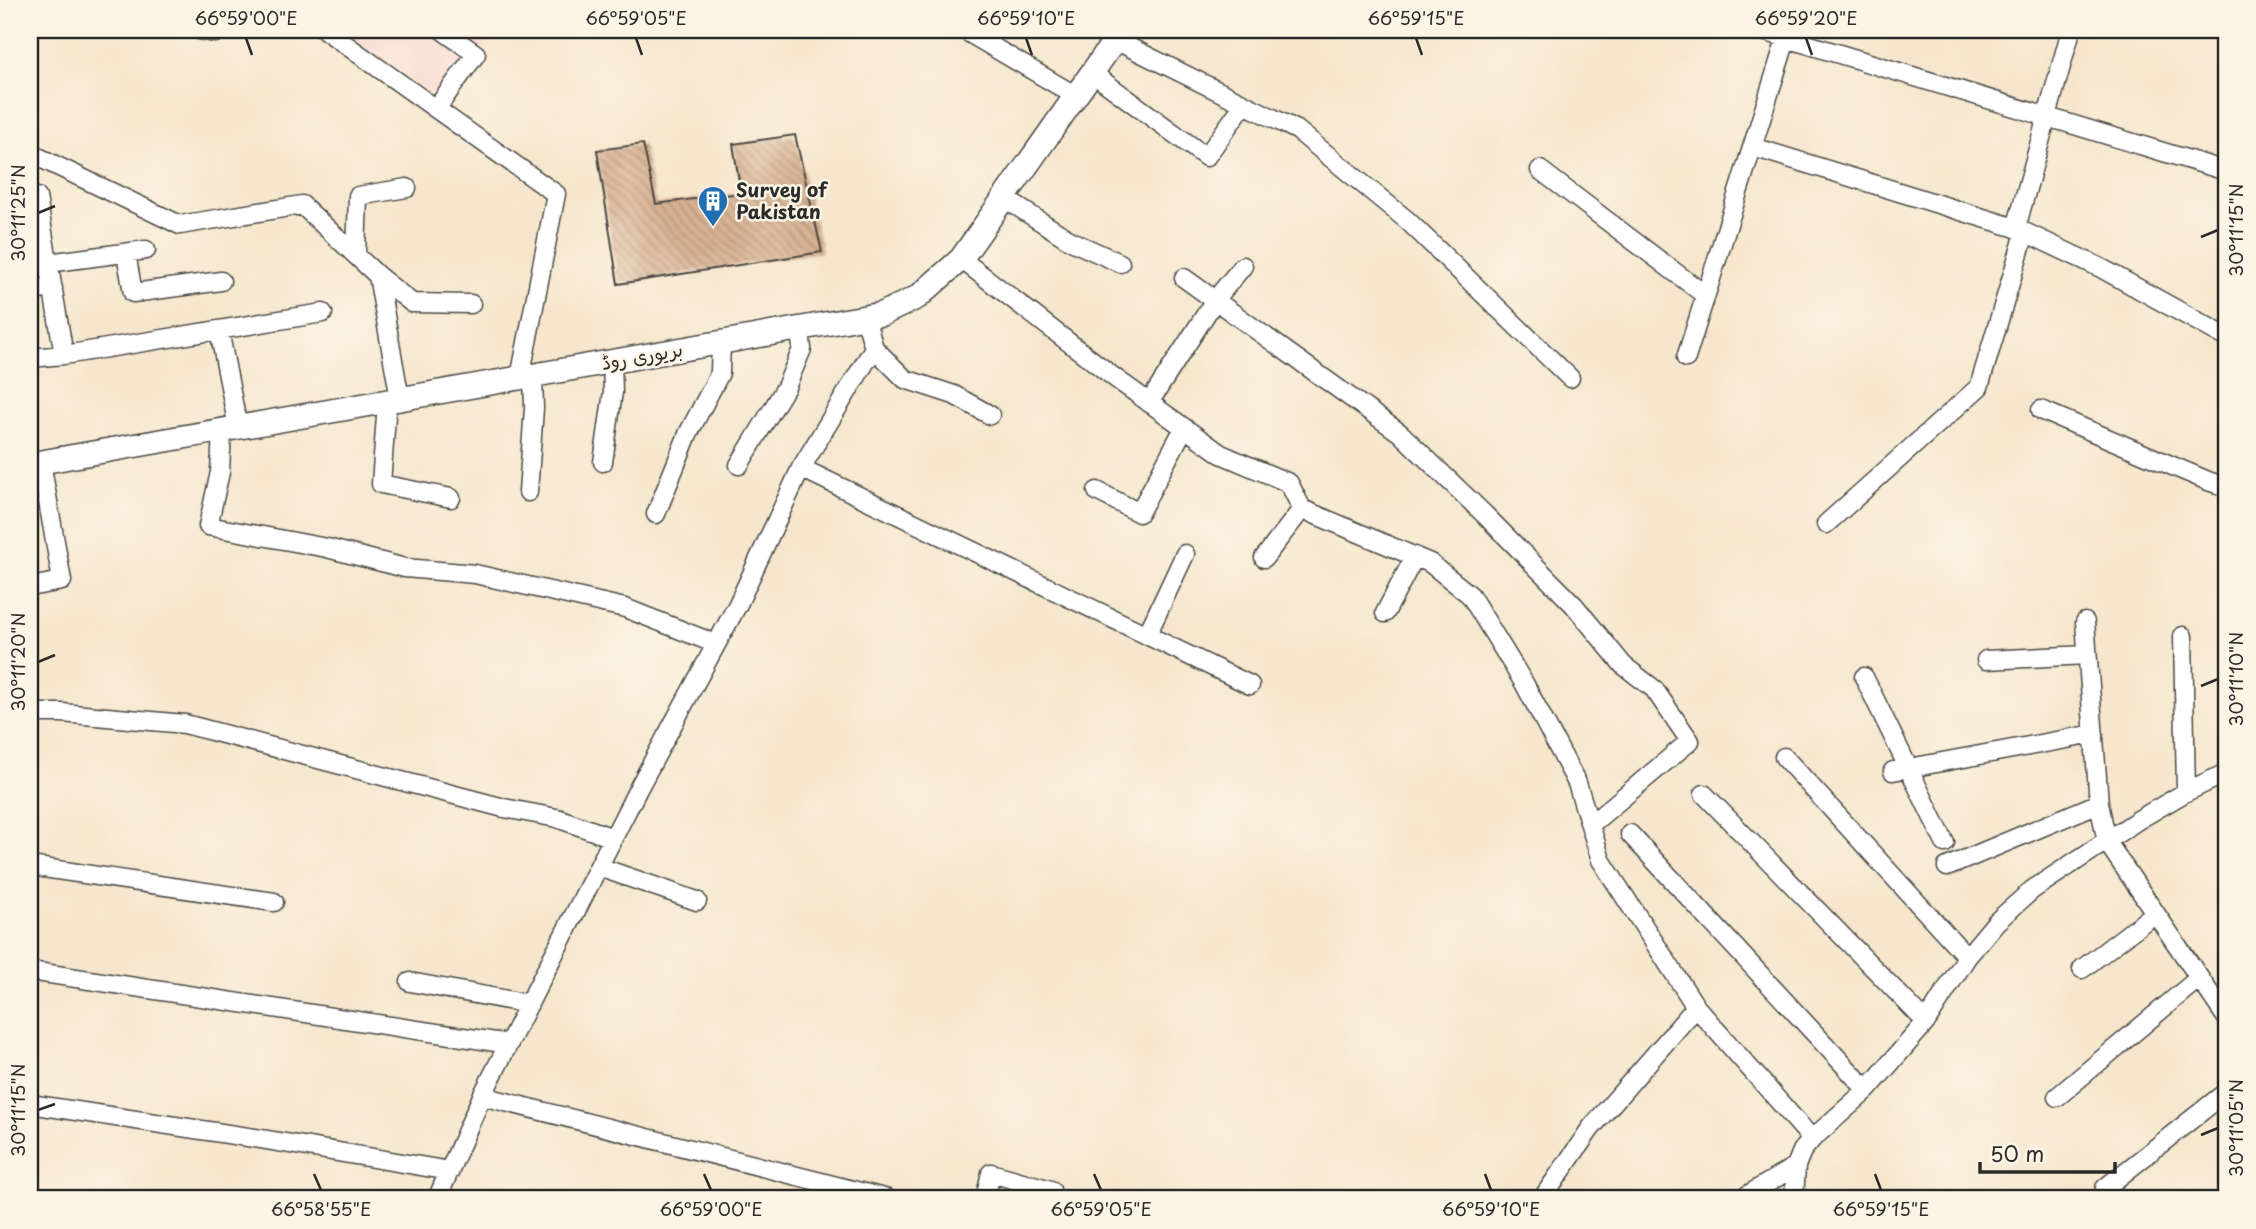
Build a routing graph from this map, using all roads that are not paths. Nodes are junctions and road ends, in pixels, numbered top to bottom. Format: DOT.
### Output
graph roads {
  1 [pos="199,30"];
  2 [pos="218,30"];
  3 [pos="325,30"];
  4 [pos="443,30"];
  5 [pos="964,30"];
  6 [pos="1760,30"];
  7 [pos="2071,30"];
  8 [pos="1788,34"];
  9 [pos="1119,35"];
  10 [pos="1091,73"];
  11 [pos="1076,96"];
  12 [pos="1244,104"];
  13 [pos="436,109"];
  14 [pos="2047,117"];
  15 [pos="1753,147"];
  16 [pos="30,148"];
  17 [pos="1540,170"];
  18 [pos="2226,171"];
  19 [pos="407,188"];
  20 [pos="30,198"];
  21 [pos="1004,198"];
  22 [pos="2020,231"];
  23 [pos="146,250"];
  24 [pos="126,253"];
  25 [pos="356,255"];
  26 [pos="961,258"];
  27 [pos="48,263"];
  28 [pos="1120,264"];
  29 [pos="1243,266"];
  30 [pos="378,276"];
  31 [pos="1184,278"];
  32 [pos="220,281"];
  33 [pos="53,288"];
  34 [pos="30,291"];
  35 [pos="1705,295"];
  36 [pos="1215,300"];
  37 [pos="471,304"];
  38 [pos="323,313"];
  39 [pos="865,317"];
  40 [pos="800,329"];
  41 [pos="219,330"];
  42 [pos="2226,337"];
  43 [pos="721,343"];
  44 [pos="874,348"];
  45 [pos="64,355"];
  46 [pos="30,358"];
  47 [pos="1686,358"];
  48 [pos="612,362"];
  49 [pos="526,377"];
  50 [pos="1570,378"];
  51 [pos="393,400"];
  52 [pos="1149,403"];
  53 [pos="2041,410"];
  54 [pos="990,415"];
  55 [pos="1184,428"];
  56 [pos="230,429"];
  57 [pos="603,462"];
  58 [pos="36,463"];
  59 [pos="739,465"];
  60 [pos="801,468"];
  61 [pos="2226,487"];
  62 [pos="1097,491"];
  63 [pos="528,492"];
  64 [pos="451,498"];
  65 [pos="1302,509"];
  66 [pos="656,514"];
  67 [pos="1826,524"];
  68 [pos="1185,554"];
  69 [pos="1415,556"];
  70 [pos="1264,558"];
  71 [pos="30,587"];
  72 [pos="1385,614"];
  73 [pos="2085,622"];
  74 [pos="1147,635"];
  75 [pos="2183,636"];
  76 [pos="716,644"];
  77 [pos="2087,655"];
  78 [pos="1986,660"];
  79 [pos="1864,677"];
  80 [pos="1251,685"];
  81 [pos="30,713"];
  82 [pos="2094,734"];
  83 [pos="1784,757"];
  84 [pos="1902,769"];
  85 [pos="2226,773"];
  86 [pos="2186,792"];
  87 [pos="1704,794"];
  88 [pos="2099,803"];
  89 [pos="1590,825"];
  90 [pos="1630,834"];
  91 [pos="613,838"];
  92 [pos="2107,842"];
  93 [pos="1945,843"];
  94 [pos="30,866"];
  95 [pos="599,867"];
  96 [pos="1947,867"];
  97 [pos="697,901"];
  98 [pos="274,902"];
  99 [pos="2154,914"];
  100 [pos="1967,957"];
  101 [pos="2082,969"];
  102 [pos="30,971"];
  103 [pos="2199,978"];
  104 [pos="410,982"];
  105 [pos="529,1004"];
  106 [pos="1696,1007"];
  107 [pos="2226,1017"];
  108 [pos="1926,1021"];
  109 [pos="509,1044"];
  110 [pos="1867,1090"];
  111 [pos="2226,1092"];
  112 [pos="482,1096"];
  113 [pos="2057,1097"];
  114 [pos="30,1104"];
  115 [pos="1803,1152"];
  116 [pos="450,1171"];
  117 [pos="2105,1188"];
  118 [pos="437,1199"];
  119 [pos="888,1199"];
  120 [pos="985,1199"];
  121 [pos="1049,1199"];
  122 [pos="1542,1199"];
  123 [pos="1741,1199"];
  124 [pos="1794,1199"];
  1 -- 2 [label="street"];
  3 -- 13 [label="street"];
  4 -- 13 [label="street"];
  5 -- 11 [label="street"];
  6 -- 8 [label="street"];
  7 -- 14 [label="street"];
  8 -- 14 [label="street"];
  8 -- 15 [label="street"];
  9 -- 10 [label="main road, بریوری روڈ"];
  9 -- 12 [label="street"];
  10 -- 11 [label="main road, بریوری روڈ"];
  10 -- 12 [label="street"];
  11 -- 21 [label="main road, بریوری روڈ"];
  12 -- 50 [label="street"];
  13 -- 49 [label="street"];
  14 -- 18 [label="street"];
  14 -- 22 [label="street"];
  15 -- 22 [label="street"];
  15 -- 35 [label="street"];
  16 -- 25 [label="street"];
  17 -- 35 [label="street"];
  19 -- 25 [label="street"];
  20 -- 27 [label="street"];
  21 -- 26 [label="main road, بریوری روڈ"];
  21 -- 28 [label="street"];
  22 -- 42 [label="street"];
  22 -- 67 [label="street"];
  23 -- 24 [label="street"];
  24 -- 27 [label="street"];
  24 -- 32 [label="street"];
  25 -- 30 [label="street"];
  26 -- 39 [label="main road, بریوری روڈ"];
  26 -- 52 [label="street"];
  27 -- 33 [label="street"];
  29 -- 36 [label="street"];
  30 -- 37 [label="street"];
  30 -- 51 [label="street"];
  31 -- 36 [label="street"];
  33 -- 34 [label="street"];
  33 -- 45 [label="street"];
  35 -- 47 [label="street"];
  36 -- 52 [label="street"];
  36 -- 89 [label="street"];
  38 -- 41 [label="street"];
  39 -- 40 [label="main road, بریوری روڈ"];
  39 -- 44 [label="street"];
  40 -- 43 [label="main road, بریوری روڈ"];
  40 -- 59 [label="street"];
  41 -- 45 [label="street"];
  41 -- 56 [label="street"];
  43 -- 48 [label="main road, بریوری روڈ"];
  43 -- 66 [label="street"];
  44 -- 54 [label="street"];
  44 -- 60 [label="street"];
  45 -- 46 [label="street"];
  48 -- 49 [label="main road, بریوری روڈ"];
  48 -- 57 [label="street"];
  49 -- 51 [label="main road, بریوری روڈ"];
  49 -- 63 [label="street"];
  51 -- 56 [label="main road, بریوری روڈ"];
  51 -- 64 [label="street"];
  52 -- 55 [label="street"];
  53 -- 61 [label="street"];
  55 -- 62 [label="street"];
  55 -- 65 [label="street"];
  56 -- 58 [label="main road, بریوری روڈ"];
  56 -- 76 [label="street"];
  58 -- 71 [label="street"];
  60 -- 74 [label="street"];
  60 -- 76 [label="street"];
  65 -- 69 [label="street"];
  65 -- 70 [label="street"];
  68 -- 74 [label="street"];
  69 -- 72 [label="street"];
  69 -- 89 [label="street"];
  73 -- 77 [label="street"];
  74 -- 80 [label="street"];
  75 -- 86 [label="street"];
  76 -- 91 [label="street"];
  77 -- 78 [label="street"];
  77 -- 82 [label="street"];
  79 -- 84 [label="street"];
  81 -- 91 [label="street"];
  82 -- 84 [label="street"];
  82 -- 88 [label="street"];
  83 -- 100 [label="street"];
  84 -- 93 [label="street"];
  85 -- 86 [label="street"];
  86 -- 92 [label="street"];
  87 -- 108 [label="street"];
  88 -- 92 [label="street"];
  88 -- 96 [label="street"];
  89 -- 106 [label="street"];
  90 -- 110 [label="street"];
  91 -- 95 [label="street"];
  92 -- 99 [label="street"];
  92 -- 100 [label="street"];
  94 -- 98 [label="street"];
  95 -- 97 [label="street"];
  95 -- 105 [label="street"];
  99 -- 101 [label="street"];
  99 -- 103 [label="street"];
  100 -- 108 [label="street"];
  102 -- 109 [label="street"];
  103 -- 107 [label="street"];
  103 -- 113 [label="street"];
  104 -- 105 [label="street"];
  105 -- 109 [label="street"];
  106 -- 115 [label="street"];
  106 -- 122 [label="street"];
  108 -- 110 [label="street"];
  109 -- 112 [label="street"];
  110 -- 115 [label="street"];
  111 -- 117 [label="street"];
  112 -- 116 [label="street"];
  112 -- 119 [label="street"];
  114 -- 116 [label="street"];
  115 -- 123 [label="street"];
  115 -- 124 [label="street"];
  116 -- 118 [label="street"];
  120 -- 121 [label="street"];
}
